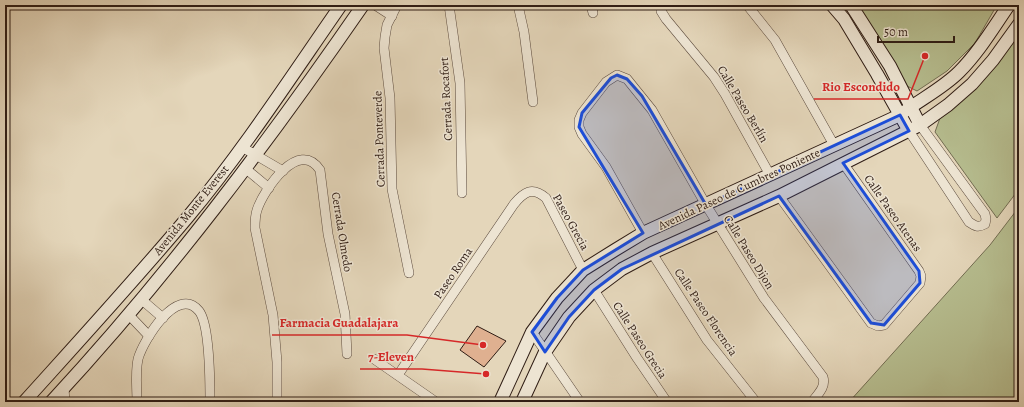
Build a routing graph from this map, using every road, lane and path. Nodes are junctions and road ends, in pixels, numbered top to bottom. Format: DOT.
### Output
graph roads {
  1 [pos="341,5"];
  2 [pos="363,5"];
  3 [pos="375,5"];
  4 [pos="397,5"];
  5 [pos="449,5"];
  6 [pos="518,5"];
  7 [pos="747,5"];
  8 [pos="832,5"];
  9 [pos="851,5"];
  10 [pos="1008,5"];
  11 [pos="661,8"];
  12 [pos="392,16"];
  13 [pos="1019,24"];
  14 [pos="308,52"];
  15 [pos="323,63"];
  16 [pos="533,102"];
  17 [pos="911,106"];
  18 [pos="900,115"];
  19 [pos="920,125"];
  20 [pos="908,132"];
  21 [pos="834,145"];
  22 [pos="242,147"];
  23 [pos="256,155"];
  24 [pos="844,163"];
  25 [pos="246,169"];
  26 [pos="283,171"];
  27 [pos="770,175"];
  28 [pos="269,188"];
  29 [pos="533,192"];
  30 [pos="462,193"];
  31 [pos="780,196"];
  32 [pos="706,205"];
  33 [pos="187,218"];
  34 [pos="718,224"];
  35 [pos="198,229"];
  36 [pos="643,233"];
  37 [pos="652,253"];
  38 [pos="583,270"];
  39 [pos="409,273"];
  40 [pos="594,290"];
  41 [pos="142,300"];
  42 [pos="129,315"];
  43 [pos="163,318"];
  44 [pos="532,332"];
  45 [pos="149,336"];
  46 [pos="545,352"];
  47 [pos="347,354"];
  48 [pos="374,359"];
  49 [pos="398,375"];
  50 [pos="64,388"];
  51 [pos="24,402"];
  52 [pos="51,402"];
  53 [pos="65,402"];
  54 [pos="137,402"];
  55 [pos="210,402"];
  56 [pos="277,402"];
  57 [pos="436,402"];
  58 [pos="500,402"];
  59 [pos="522,402"];
  60 [pos="580,402"];
  61 [pos="667,402"];
  62 [pos="756,402"];
  63 [pos="812,402"];
  1 -- 14 [label="street, Avenida Monte Everest"];
  2 -- 15 [label="street, Avenida Monte Everest"];
  3 -- 12 [label="street"];
  4 -- 12 [label="street, Cerrada Ponteverde"];
  5 -- 30 [label="street, Cerrada Rocafort"];
  6 -- 16 [label="street"];
  7 -- 21 [label="street"];
  8 -- 18 [label="street"];
  9 -- 17 [label="street"];
  10 -- 17 [label="street, Avenida Paseo de Cumbres Poniente"];
  11 -- 27 [label="street, Calle Paseo Berlín"];
  12 -- 39 [label="street, Cerrada Ponteverde"];
  13 -- 19 [label="street, Avenida Paseo de Cumbres Poniente"];
  14 -- 15 [label="street"];
  14 -- 22 [label="street, Avenida Monte Everest"];
  15 -- 23 [label="street, Avenida Monte Everest"];
  17 -- 18 [label="street, Avenida Paseo de Cumbres Poniente"];
  17 -- 19 [label="street"];
  18 -- 20 [label="street"];
  18 -- 21 [label="street, Avenida Paseo de Cumbres Poniente"];
  19 -- 20 [label="street, Avenida Paseo de Cumbres Poniente"];
  19 -- 20 [label="street"];
  20 -- 24 [label="street, Avenida Paseo de Cumbres Poniente"];
  21 -- 27 [label="street, Avenida Paseo de Cumbres Poniente"];
  22 -- 23 [label="street"];
  22 -- 33 [label="street, Avenida Monte Everest"];
  23 -- 25 [label="street, Avenida Monte Everest"];
  23 -- 26 [label="street"];
  24 -- 31 [label="street, Avenida Paseo de Cumbres Poniente"];
  24 -- 31 [label="street, Calle Paseo Atenas"];
  25 -- 28 [label="street"];
  25 -- 35 [label="street, Avenida Monte Everest"];
  26 -- 28 [label="street, Cerrada Olmedo"];
  26 -- 47 [label="street, Cerrada Olmedo"];
  27 -- 32 [label="street, Avenida Paseo de Cumbres Poniente"];
  28 -- 56 [label="street, Cerrada Olmedo"];
  29 -- 38 [label="street, Paseo Grecia"];
  29 -- 49 [label="street, Paseo Roma"];
  31 -- 34 [label="street, Avenida Paseo de Cumbres Poniente"];
  32 -- 34 [label="street, Calle Paseo Dijon"];
  32 -- 36 [label="street, Avenida Paseo de Cumbres Poniente"];
  32 -- 36 [label="street, Calle Paseo Dijon"];
  33 -- 35 [label="street"];
  33 -- 51 [label="street, Avenida Monte Everest"];
  34 -- 37 [label="street, Avenida Paseo de Cumbres Poniente"];
  34 -- 63 [label="street, Calle Paseo Dijon"];
  35 -- 41 [label="street, Avenida Monte Everest"];
  36 -- 38 [label="street, Avenida Paseo de Cumbres Poniente"];
  37 -- 40 [label="street, Avenida Paseo de Cumbres Poniente"];
  37 -- 62 [label="street, Calle Paseo Florencia"];
  38 -- 44 [label="street, Avenida Paseo de Cumbres Poniente"];
  40 -- 46 [label="street, Avenida Paseo de Cumbres Poniente"];
  40 -- 61 [label="street, Calle Paseo Grecia"];
  41 -- 42 [label="street, Avenida Monte Everest"];
  41 -- 43 [label="street"];
  42 -- 45 [label="street"];
  42 -- 50 [label="street, Avenida Monte Everest"];
  43 -- 45 [label="street"];
  43 -- 55 [label="street"];
  44 -- 46 [label="street"];
  44 -- 58 [label="street, Avenida Paseo de Cumbres Poniente"];
  45 -- 54 [label="street"];
  46 -- 59 [label="street, Avenida Paseo de Cumbres Poniente"];
  46 -- 60 [label="street"];
  48 -- 49 [label="street"];
  49 -- 57 [label="street"];
  50 -- 52 [label="street, Avenida Monte Everest"];
  50 -- 53 [label="street"];
}
